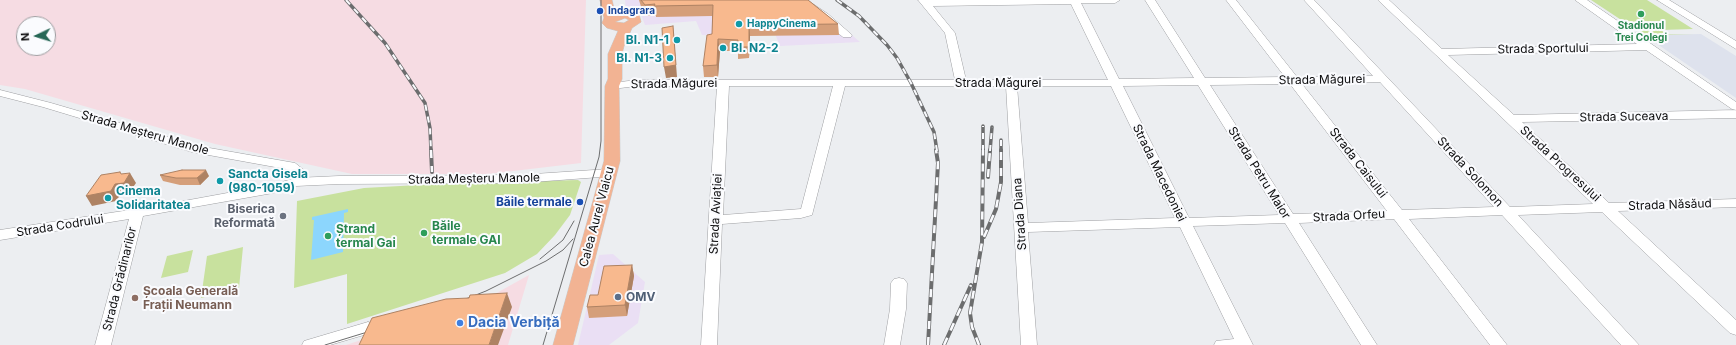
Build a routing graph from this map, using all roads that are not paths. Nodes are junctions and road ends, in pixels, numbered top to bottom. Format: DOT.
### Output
graph roads {
  1 [pos="606,0"];
  2 [pos="613,0"];
  3 [pos="801,0"];
  4 [pos="1114,0"];
  5 [pos="1150,0"];
  6 [pos="1231,0"];
  7 [pos="1309,0"];
  8 [pos="1383,0"];
  9 [pos="1580,0"];
  10 [pos="1662,0"];
  11 [pos="1075,1"];
  12 [pos="925,2"];
  13 [pos="618,21"];
  14 [pos="847,35"];
  15 [pos="1736,46"];
  16 [pos="1647,47"];
  17 [pos="1439,52"];
  18 [pos="1383,79"];
  19 [pos="1294,81"];
  20 [pos="840,82"];
  21 [pos="1202,82"];
  22 [pos="723,83"];
  23 [pos="960,83"];
  24 [pos="1011,83"];
  25 [pos="1115,83"];
  26 [pos="612,86"];
  27 [pos="0,93"];
  28 [pos="1736,107"];
  29 [pos="1736,114"];
  30 [pos="1512,119"];
  31 [pos="609,173"];
  32 [pos="291,175"];
  33 [pos="1736,203"];
  34 [pos="1604,206"];
  35 [pos="1505,210"];
  36 [pos="137,213"];
  37 [pos="1397,214"];
  38 [pos="1288,219"];
  39 [pos="716,220"];
  40 [pos="1184,223"];
  41 [pos="1021,228"];
  42 [pos="0,235"];
  43 [pos="899,283"];
  44 [pos="1734,326"];
  45 [pos="368,328"];
  46 [pos="103,345"];
  47 [pos="310,345"];
  48 [pos="563,345"];
  49 [pos="709,345"];
  50 [pos="892,345"];
  51 [pos="1029,345"];
  52 [pos="1222,345"];
  53 [pos="1244,345"];
  54 [pos="1369,345"];
  55 [pos="1499,345"];
  56 [pos="1631,345"];
  1 -- 13 [label="main road, Calea Aurel Vlaicu"];
  2 -- 13 [label="main road"];
  3 -- 14 [label="street"];
  4 -- 11 [label="street"];
  5 -- 21 [label="street, Strada Petru Maior"];
  6 -- 19 [label="street, Strada Caisului"];
  7 -- 18 [label="street, Strada Solomon"];
  8 -- 17 [label="street, Strada Progresului"];
  9 -- 16 [label="street"];
  10 -- 15 [label="street"];
  11 -- 12 [label="street"];
  11 -- 25 [label="street, Strada Macedoniei"];
  12 -- 23 [label="street"];
  13 -- 26 [label="main road, Calea Aurel Vlaicu"];
  16 -- 17 [label="street, Strada Sportului"];
  16 -- 28 [label="street"];
  17 -- 30 [label="street, Strada Progresului"];
  18 -- 19 [label="street, Strada Măgurei"];
  18 -- 35 [label="street, Strada Solomon"];
  19 -- 21 [label="street, Strada Măgurei"];
  19 -- 37 [label="street, Strada Caisului"];
  20 -- 22 [label="street, Strada Măgurei"];
  20 -- 23 [label="street, Strada Măgurei"];
  20 -- 39 [label="street"];
  21 -- 25 [label="street, Strada Măgurei"];
  21 -- 38 [label="street, Strada Petru Maior"];
  22 -- 26 [label="street, Strada Măgurei"];
  22 -- 39 [label="street, Strada Aviației"];
  23 -- 24 [label="street, Strada Măgurei"];
  24 -- 25 [label="street, Strada Măgurei"];
  24 -- 41 [label="street, Strada Diana"];
  25 -- 40 [label="street, Strada Macedoniei"];
  26 -- 31 [label="main road, Calea Aurel Vlaicu"];
  27 -- 32 [label="street, Strada Meșteru Manole"];
  29 -- 30 [label="street, Strada Suceava"];
  30 -- 34 [label="street, Strada Progresului"];
  31 -- 32 [label="street, Strada Meșteru Manole"];
  31 -- 48 [label="main road, Calea Aurel Vlaicu"];
  32 -- 36 [label="street, Strada Codrului"];
  33 -- 34 [label="street, Strada Năsăud"];
  34 -- 35 [label="street, Strada Orfeu"];
  34 -- 44 [label="street, Strada Progresului"];
  35 -- 37 [label="street, Strada Orfeu"];
  35 -- 56 [label="street, Strada Solomon"];
  36 -- 42 [label="street, Strada Codrului"];
  36 -- 46 [label="street, Strada Grădinarilor"];
  37 -- 38 [label="street, Strada Orfeu"];
  37 -- 55 [label="street, Strada Caisului"];
  38 -- 40 [label="street, Strada Orfeu"];
  38 -- 54 [label="street, Strada Petru Maior"];
  39 -- 49 [label="street, Strada Aviației"];
  40 -- 41 [label="street, Strada Orfeu"];
  40 -- 53 [label="street, Strada Macedoniei"];
  41 -- 51 [label="street, Strada Diana"];
  43 -- 50 [label="street"];
  45 -- 47 [label="street"];
  52 -- 53 [label="street"];
}
